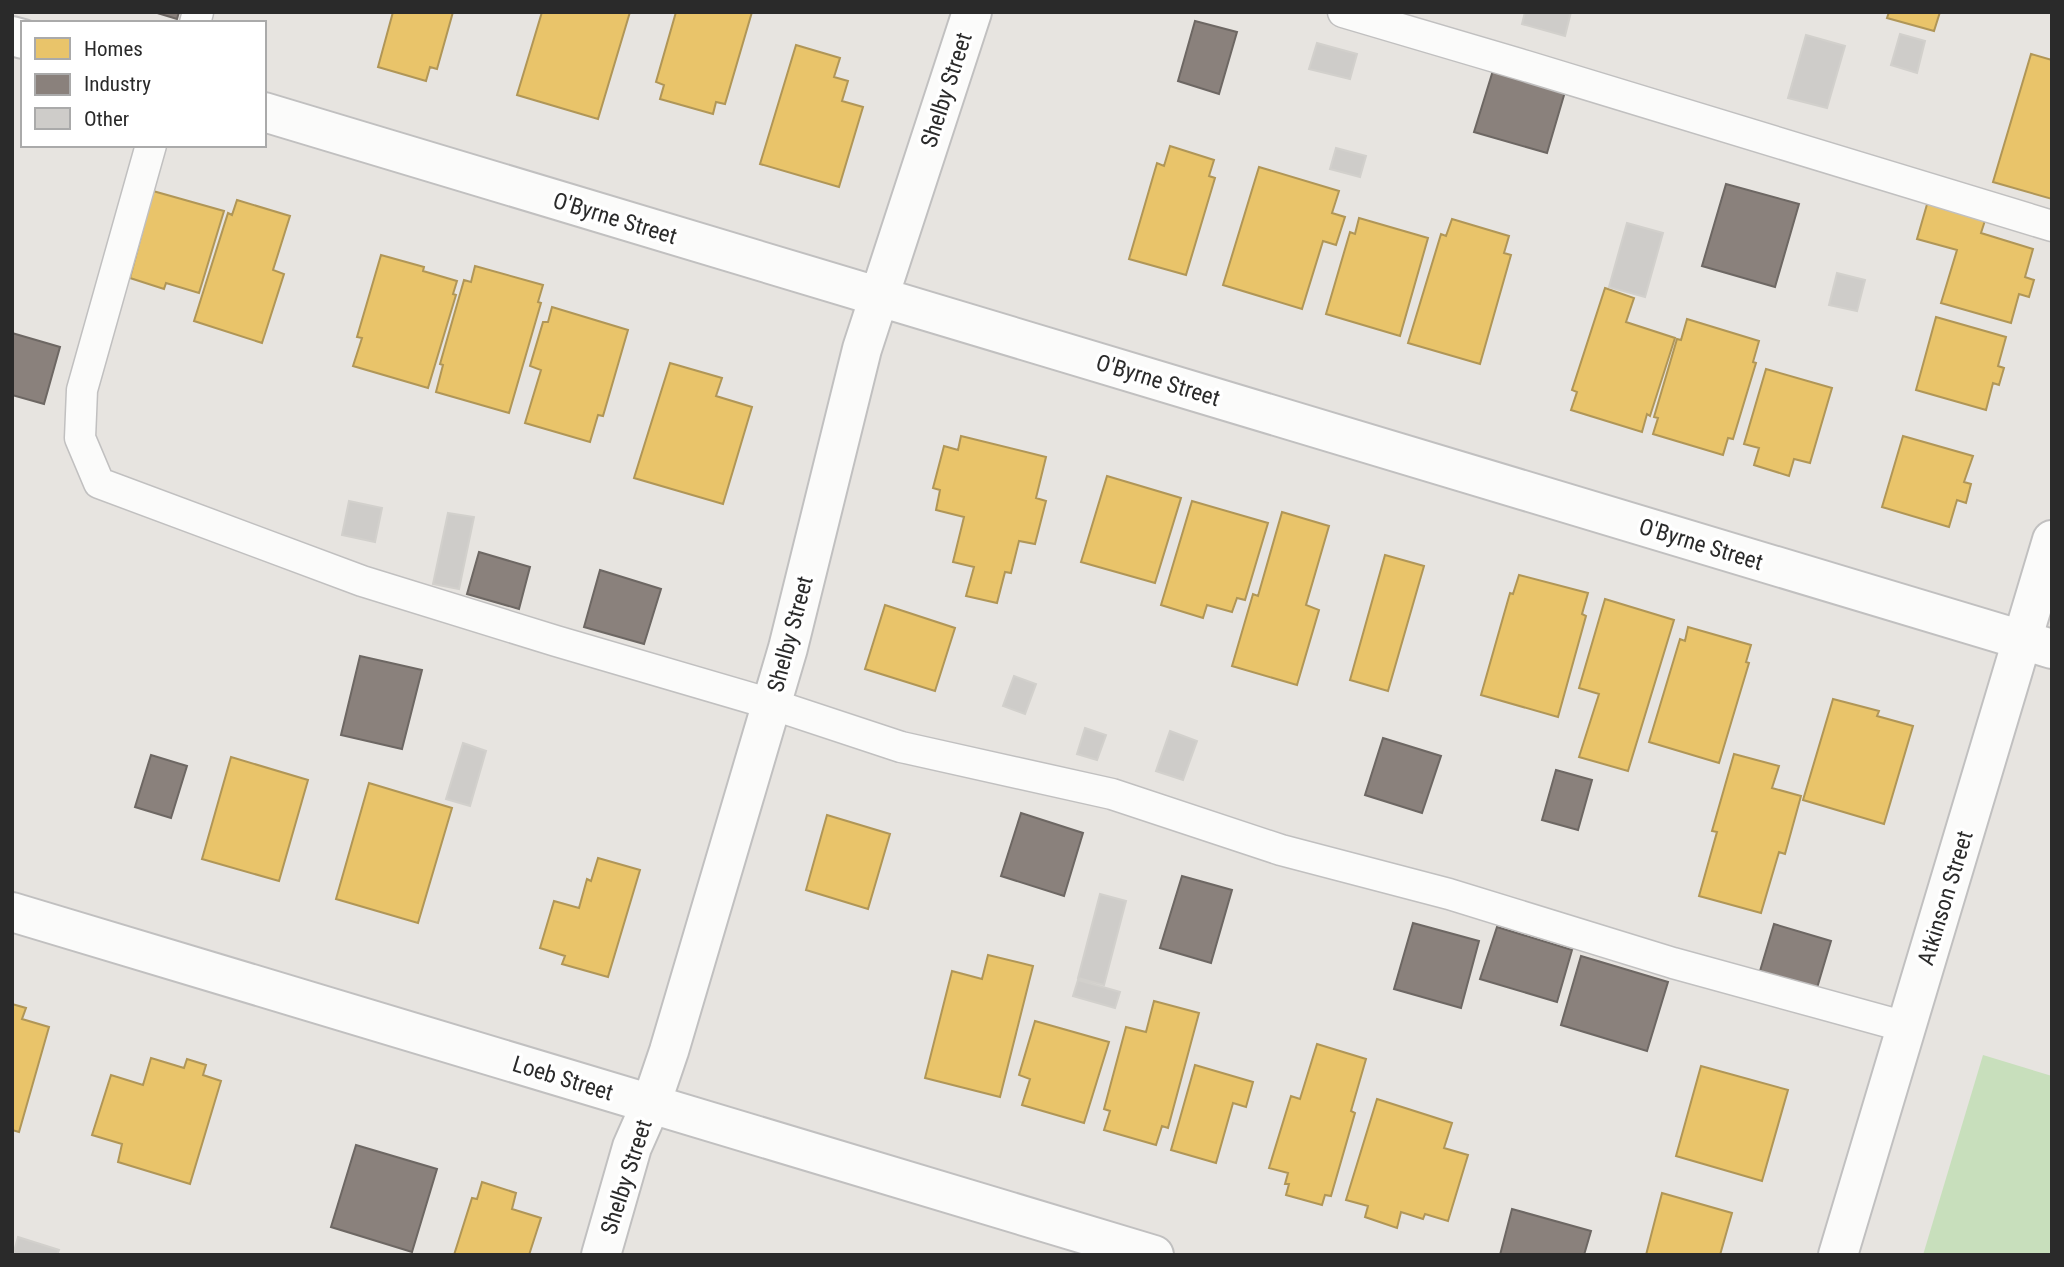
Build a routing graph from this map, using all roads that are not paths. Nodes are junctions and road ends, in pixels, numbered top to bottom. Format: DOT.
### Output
graph roads {
  1 [pos="972,12"];
  2 [pos="1343,12"];
  3 [pos="266,113"];
  4 [pos="150,147"];
  5 [pos="2052,226"];
  6 [pos="879,297"];
  7 [pos="2052,540"];
  8 [pos="2037,644"];
  9 [pos="771,704"];
  10 [pos="12,912"];
  11 [pos="1906,1027"];
  12 [pos="651,1104"];
  13 [pos="601,1255"];
  14 [pos="1154,1255"];
  15 [pos="1838,1255"];
  1 -- 6 [label="street, Shelby Street"];
  2 -- 5 [label="lane"];
  3 -- 6 [label="street, O'Byrne Street"];
  4 -- 9 [label="lane"];
  6 -- 8 [label="street, O'Byrne Street"];
  6 -- 9 [label="street, Shelby Street"];
  7 -- 8 [label="street, Atkinson Street"];
  8 -- 11 [label="street, Atkinson Street"];
  9 -- 11 [label="lane"];
  9 -- 12 [label="street, Shelby Street"];
  10 -- 12 [label="street, Loeb Street"];
  11 -- 15 [label="street, Atkinson Street"];
  12 -- 13 [label="street, Shelby Street"];
  12 -- 14 [label="street, Loeb Street"];
}
